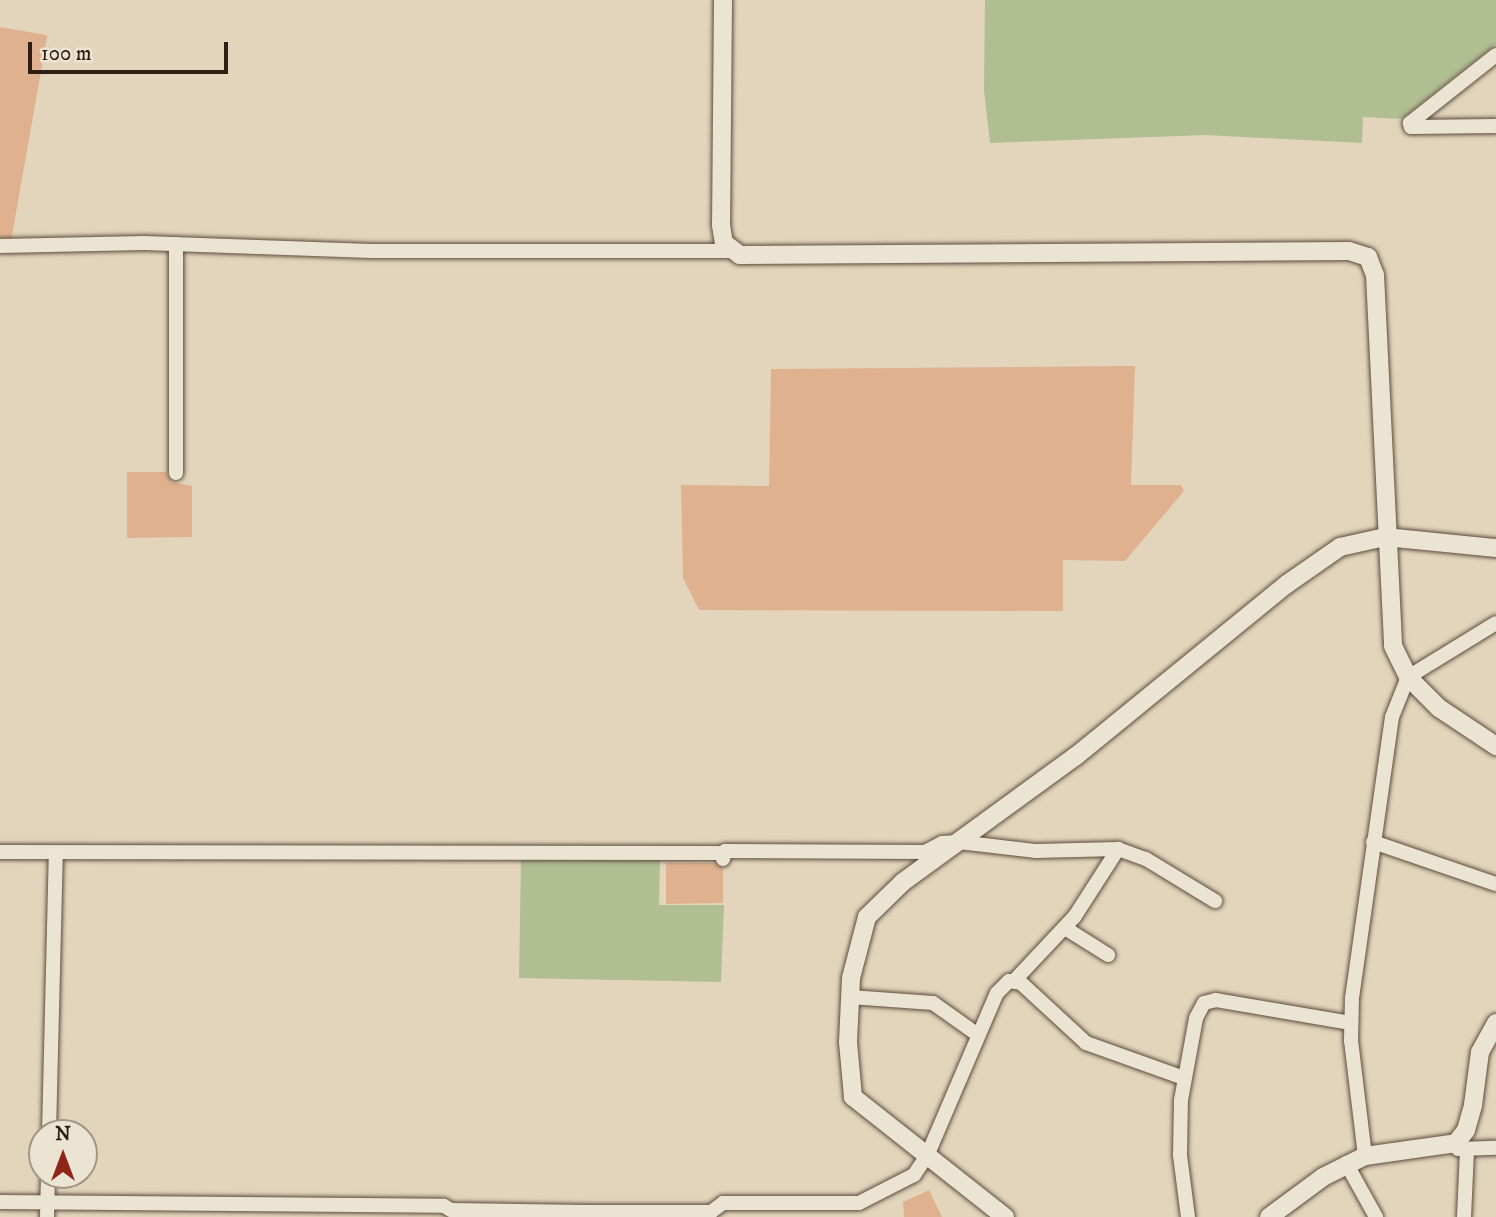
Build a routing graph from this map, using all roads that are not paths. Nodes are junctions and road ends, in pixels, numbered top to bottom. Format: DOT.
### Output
graph roads {
  1 [pos="723,0"];
  2 [pos="1496,55"];
  3 [pos="1496,126"];
  4 [pos="176,244"];
  5 [pos="0,246"];
  6 [pos="730,251"];
  7 [pos="176,473"];
  8 [pos="1385,537"];
  9 [pos="1496,548"];
  10 [pos="1496,623"];
  11 [pos="1408,677"];
  12 [pos="1495,744"];
  13 [pos="959,842"];
  14 [pos="1373,842"];
  15 [pos="1118,849"];
  16 [pos="0,852"];
  17 [pos="57,853"];
  18 [pos="1496,884"];
  19 [pos="1214,901"];
  20 [pos="1065,928"];
  21 [pos="1108,955"];
  22 [pos="1014,981"];
  23 [pos="850,996"];
  24 [pos="1351,1023"];
  25 [pos="1496,1023"];
  26 [pos="978,1035"];
  27 [pos="1184,1078"];
  28 [pos="49,1119"];
  29 [pos="1446,1148"];
  30 [pos="1496,1148"];
  31 [pos="1467,1150"];
  32 [pos="927,1156"];
  33 [pos="1365,1156"];
  34 [pos="1346,1163"];
  35 [pos="48,1189"];
  36 [pos="0,1202"];
  37 [pos="48,1210"];
  38 [pos="718,1213"];
  39 [pos="451,1214"];
  40 [pos="1005,1217"];
  41 [pos="1188,1217"];
  42 [pos="1269,1217"];
  43 [pos="1376,1217"];
  44 [pos="1464,1217"];
  1 -- 6 [label="street"];
  2 -- 3 [label="street"];
  4 -- 5 [label="street"];
  4 -- 6 [label="street"];
  4 -- 7 [label="street"];
  6 -- 8 [label="street"];
  8 -- 9 [label="street"];
  8 -- 11 [label="street"];
  8 -- 13 [label="street"];
  10 -- 11 [label="street"];
  11 -- 12 [label="street"];
  11 -- 14 [label="street"];
  13 -- 15 [label="street"];
  13 -- 17 [label="street"];
  13 -- 23 [label="street"];
  14 -- 18 [label="street"];
  14 -- 24 [label="street"];
  15 -- 19 [label="street"];
  15 -- 20 [label="street"];
  16 -- 17 [label="street"];
  17 -- 28 [label="street"];
  20 -- 21 [label="street"];
  20 -- 22 [label="street"];
  22 -- 26 [label="street"];
  22 -- 27 [label="street"];
  23 -- 26 [label="street"];
  23 -- 32 [label="street"];
  24 -- 27 [label="street"];
  24 -- 33 [label="street"];
  25 -- 29 [label="street"];
  26 -- 32 [label="street"];
  27 -- 41 [label="street"];
  29 -- 31 [label="street"];
  29 -- 33 [label="street"];
  30 -- 31 [label="street"];
  31 -- 44 [label="street"];
  32 -- 38 [label="street"];
  32 -- 40 [label="street"];
  33 -- 34 [label="street"];
  34 -- 42 [label="street"];
  34 -- 43 [label="street"];
  35 -- 37 [label="street"];
  36 -- 37 [label="street"];
  37 -- 39 [label="street"];
  38 -- 39 [label="street"];
}
